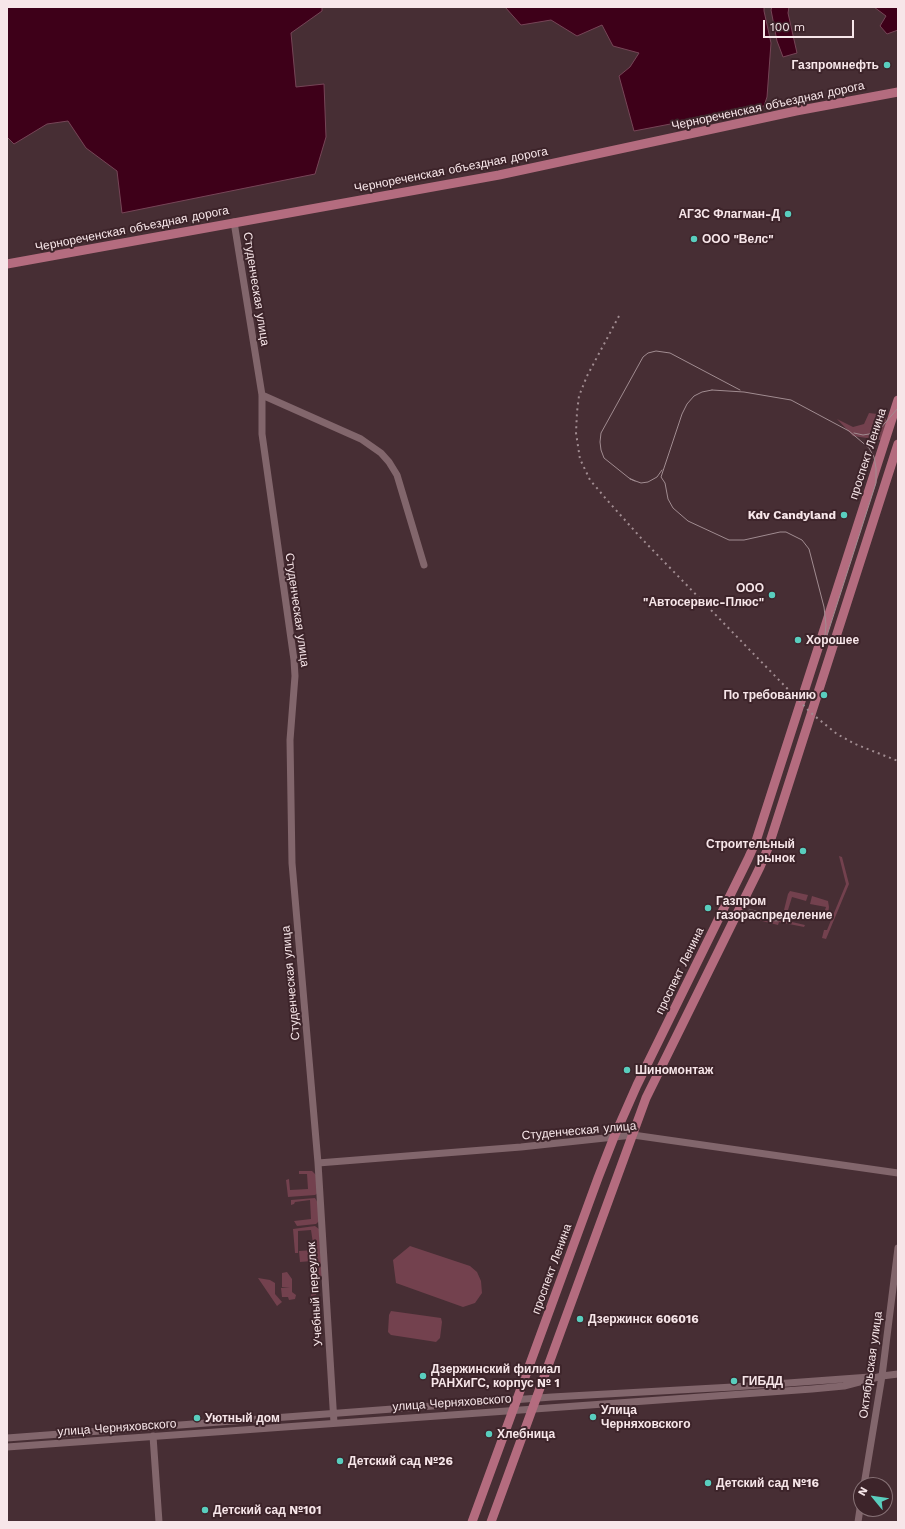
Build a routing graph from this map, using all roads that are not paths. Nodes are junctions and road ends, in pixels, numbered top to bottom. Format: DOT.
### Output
graph roads {
  1 [pos="898,92"];
  2 [pos="234,222"];
  3 [pos="7,264"];
  4 [pos="262,395"];
  5 [pos="898,400"];
  6 [pos="898,444"];
  7 [pos="424,565"];
  8 [pos="756,914"];
  9 [pos="776,918"];
  10 [pos="633,1135"];
  11 [pos="614,1137"];
  12 [pos="318,1163"];
  13 [pos="898,1173"];
  14 [pos="898,1248"];
  15 [pos="898,1374"];
  16 [pos="882,1376"];
  17 [pos="536,1398"];
  18 [pos="517,1399"];
  19 [pos="532,1409"];
  20 [pos="513,1410"];
  21 [pos="334,1413"];
  22 [pos="334,1423"];
  23 [pos="153,1436"];
  24 [pos="7,1438"];
  25 [pos="7,1447"];
  26 [pos="865,1477"];
  27 [pos="159,1522"];
  28 [pos="472,1522"];
  29 [pos="491,1522"];
  1 -- 2 [label="main road, Чернореченская объездная дорога"];
  2 -- 3 [label="main road, Чернореченская объездная дорога"];
  2 -- 4 [label="street, Студенческая улица"];
  4 -- 7 [label="street"];
  4 -- 12 [label="street, Студенческая улица"];
  5 -- 11 [label="main road, проспект Ленина"];
  6 -- 10 [label="main road"];
  8 -- 9 [label="street"];
  10 -- 11 [label="street, Студенческая улица"];
  10 -- 13 [label="street, Студенческая улица"];
  10 -- 17 [label="main road"];
  11 -- 12 [label="street, Студенческая улица"];
  11 -- 18 [label="main road, проспект Ленина"];
  12 -- 21 [label="street, Учебный переулок"];
  14 -- 16 [label="street, Октябрьская улица"];
  15 -- 16 [label="street, улица Черняховского"];
  16 -- 17 [label="street"];
  16 -- 19 [label="street, улица Черняховского"];
  16 -- 26 [label="street, Октябрьская улица"];
  17 -- 18 [label="street"];
  17 -- 19 [label="main road"];
  18 -- 20 [label="main road, проспект Ленина"];
  18 -- 21 [label="street"];
  19 -- 20 [label="street, улица Черняховского"];
  19 -- 29 [label="main road"];
  20 -- 22 [label="street, улица Черняховского"];
  20 -- 28 [label="main road, проспект Ленина"];
  21 -- 22 [label="street, Учебный переулок"];
  21 -- 24 [label="street"];
  22 -- 23 [label="street, улица Черняховского"];
  23 -- 25 [label="street, улица Черняховского"];
  23 -- 27 [label="street"];
}
